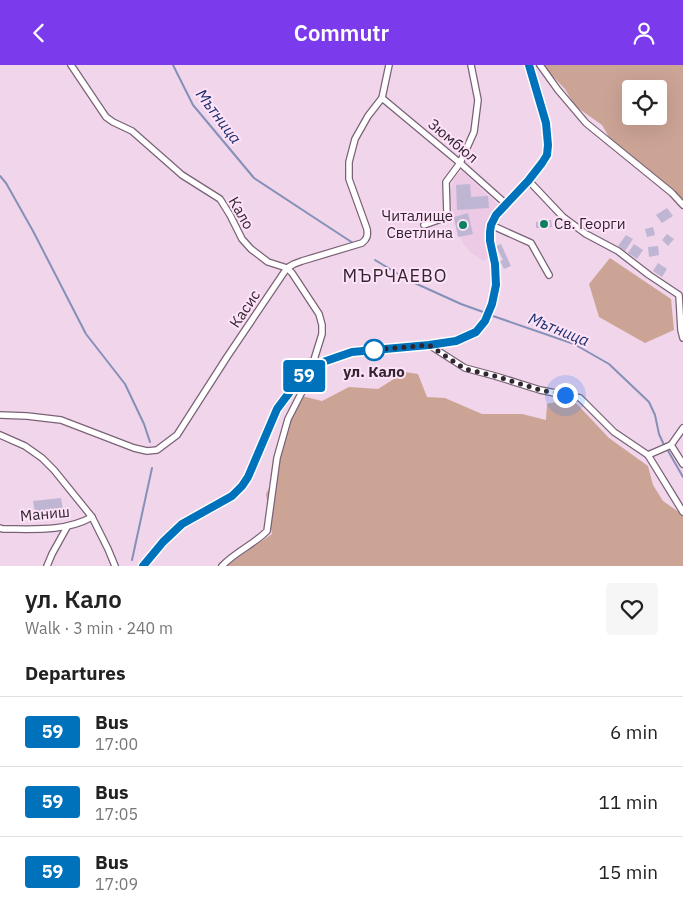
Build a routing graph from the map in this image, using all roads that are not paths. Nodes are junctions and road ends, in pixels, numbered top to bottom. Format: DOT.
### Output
graph roads {
  1 [pos="71,65"];
  2 [pos="389,65"];
  3 [pos="471,65"];
  4 [pos="529,65"];
  5 [pos="540,65"];
  6 [pos="382,98"];
  7 [pos="460,163"];
  8 [pos="528,181"];
  9 [pos="506,203"];
  10 [pos="683,205"];
  11 [pos="424,225"];
  12 [pos="491,225"];
  13 [pos="287,269"];
  14 [pos="549,275"];
  15 [pos="681,293"];
  16 [pos="683,338"];
  17 [pos="429,345"];
  18 [pos="309,372"];
  19 [pos="0,415"];
  20 [pos="683,428"];
  21 [pos="0,435"];
  22 [pos="671,445"];
  23 [pos="648,455"];
  24 [pos="683,464"];
  25 [pos="683,512"];
  26 [pos="92,517"];
  27 [pos="67,527"];
  28 [pos="0,528"];
  29 [pos="47,566"];
  30 [pos="115,566"];
  31 [pos="142,566"];
  32 [pos="222,566"];
  1 -- 13 [label="street, Кало"];
  2 -- 6 [label="street"];
  3 -- 7 [label="street"];
  4 -- 8 [label="street"];
  5 -- 10 [label="street"];
  6 -- 7 [label="street, Зюмбюл"];
  6 -- 13 [label="street"];
  7 -- 9 [label="street, Зюмбюл"];
  7 -- 11 [label="street"];
  8 -- 9 [label="street"];
  8 -- 15 [label="street"];
  9 -- 12 [label="street"];
  12 -- 14 [label="street"];
  12 -- 17 [label="street"];
  13 -- 18 [label="street, Кало"];
  13 -- 19 [label="street, Касис"];
  15 -- 16 [label="street"];
  17 -- 18 [label="street"];
  17 -- 23 [label="street"];
  18 -- 31 [label="street"];
  18 -- 32 [label="street, Кало"];
  20 -- 22 [label="street"];
  21 -- 26 [label="street"];
  22 -- 23 [label="street"];
  22 -- 24 [label="street"];
  23 -- 25 [label="street"];
  26 -- 27 [label="street, Маниш"];
  26 -- 30 [label="street"];
  27 -- 28 [label="street, Маниш"];
  27 -- 29 [label="street"];
}
